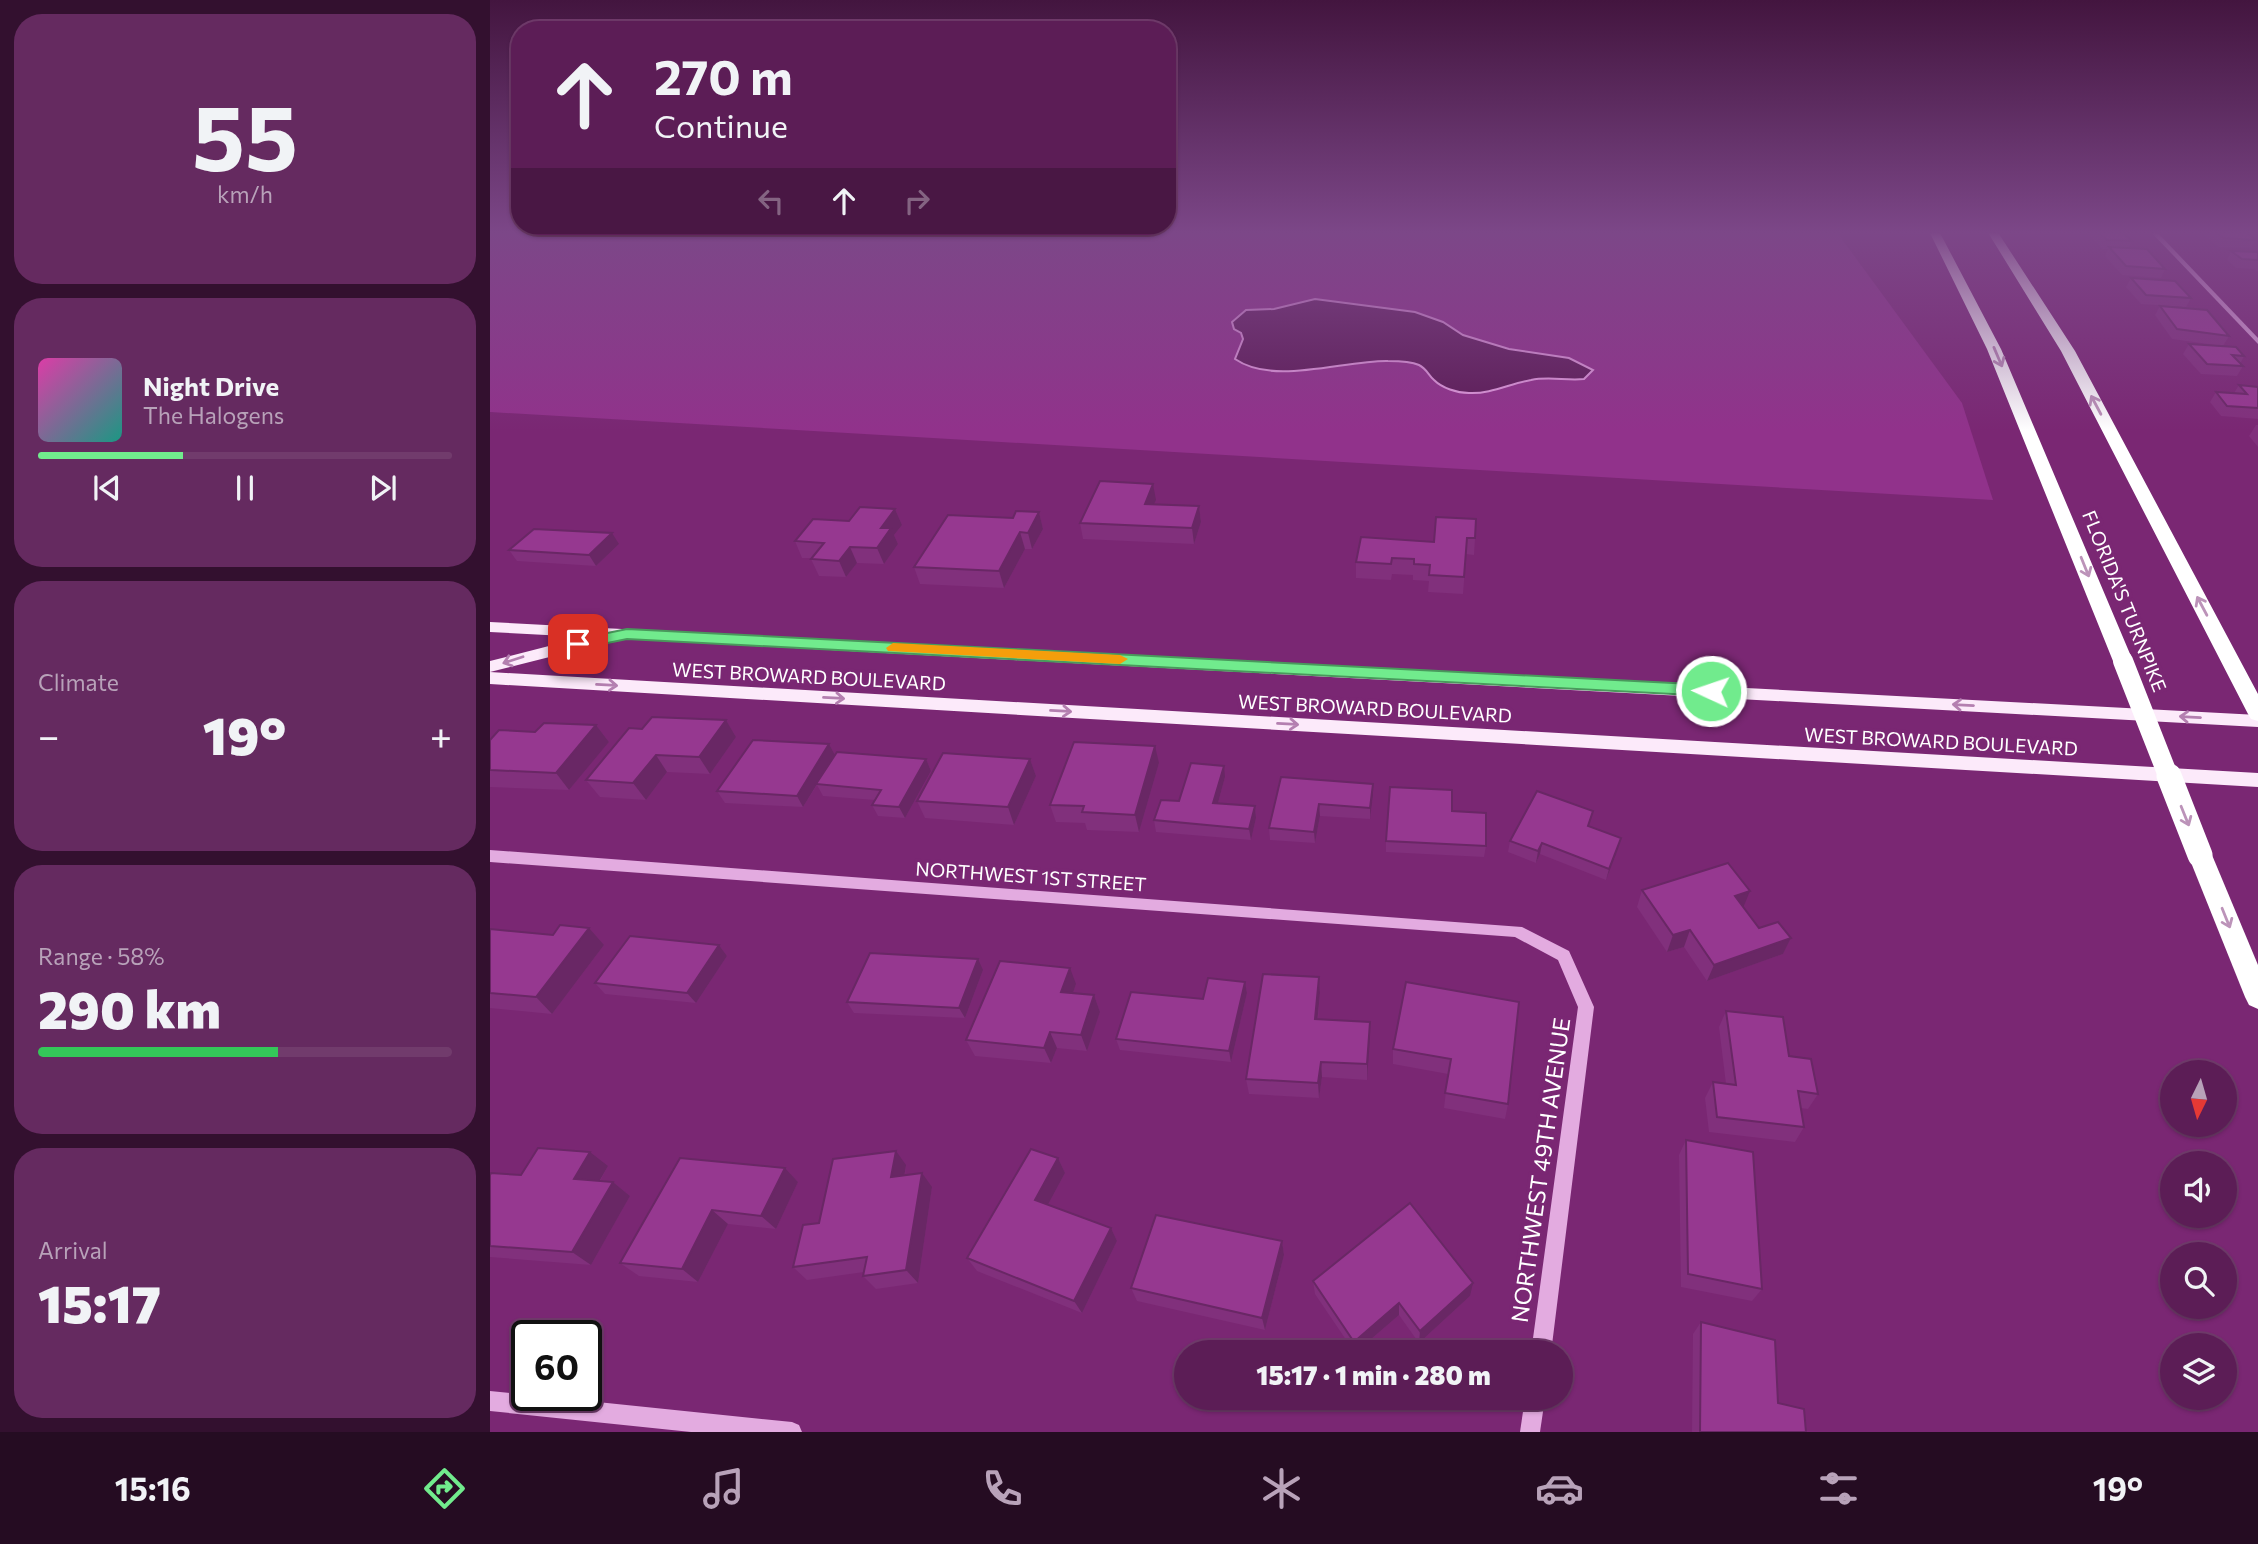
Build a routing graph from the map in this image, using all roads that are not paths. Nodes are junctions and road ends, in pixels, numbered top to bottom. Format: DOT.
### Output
graph roads {
  1 [pos="1968,298"];
  2 [pos="2035,298"];
  3 [pos="2217,298"];
  4 [pos="2258,342"];
  5 [pos="490,627"];
  6 [pos="509,628"];
  7 [pos="627,634"];
  8 [pos="490,635"];
  9 [pos="490,667"];
  10 [pos="490,678"];
  11 [pos="2258,714"];
  12 [pos="2258,721"];
  13 [pos="2258,780"];
  14 [pos="490,856"];
  15 [pos="1564,956"];
  16 [pos="2258,997"];
  17 [pos="1543,1340"];
  18 [pos="490,1401"];
  19 [pos="1533,1410"];
  20 [pos="792,1432"];
  21 [pos="1530,1432"];
  1 -- 16 [label="highway, FLORIDA'S TURNPIKE, one-way, bridge"];
  11 -- 2 [label="highway, one-way"];
  3 -- 4 [label="street"];
  5 -- 6 [label="main road, WEST BROWARD BOULEVARD"];
  6 -- 7 [label="main road, WEST BROWARD BOULEVARD"];
  6 -- 8 [label="main road"];
  7 -- 9 [label="main road, one-way"];
  12 -- 7 [label="main road, WEST BROWARD BOULEVARD, one-way"];
  10 -- 13 [label="main road, WEST BROWARD BOULEVARD, one-way"];
  14 -- 15 [label="street, NORTHWEST 1ST STREET"];
  15 -- 17 [label="street, NORTHWEST 49TH AVENUE"];
  18 -- 20 [label="street"];
  19 -- 21 [label="street"];
}
